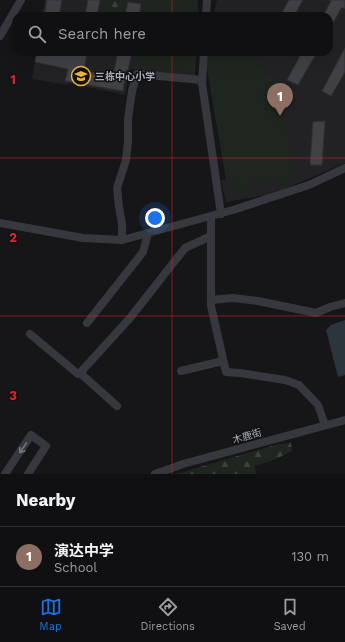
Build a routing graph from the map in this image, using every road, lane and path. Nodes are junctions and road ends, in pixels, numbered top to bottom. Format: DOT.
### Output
graph roads {
  1 [pos="21,0"];
  2 [pos="207,0"];
  3 [pos="14,12"];
  4 [pos="206,12"];
  5 [pos="12,15"];
  6 [pos="0,36"];
  7 [pos="204,56"];
  8 [pos="202,80"];
  9 [pos="345,168"];
  10 [pos="221,214"];
  11 [pos="211,217"];
  12 [pos="0,223"];
  13 [pos="148,234"];
  14 [pos="211,236"];
  15 [pos="122,240"];
  16 [pos="211,300"];
  17 [pos="345,303"];
  18 [pos="87,323"];
  19 [pos="30,334"];
  20 [pos="224,361"];
  21 [pos="181,371"];
  22 [pos="80,373"];
  23 [pos="117,406"];
  24 [pos="345,420"];
  25 [pos="326,425"];
  26 [pos="5,474"];
  27 [pos="28,474"];
  28 [pos="155,474"];
  1 -- 3 [label="street"];
  2 -- 4 [label="street"];
  5 -- 6 [label="street"];
  7 -- 8 [label="street"];
  8 -- 10 [label="street"];
  8 -- 15 [label="street"];
  9 -- 10 [label="street"];
  10 -- 11 [label="street"];
  11 -- 13 [label="street"];
  11 -- 14 [label="street"];
  12 -- 15 [label="street"];
  13 -- 15 [label="street"];
  13 -- 18 [label="street"];
  14 -- 16 [label="street"];
  14 -- 22 [label="street"];
  16 -- 17 [label="street"];
  16 -- 20 [label="street"];
  19 -- 22 [label="street"];
  20 -- 21 [label="street"];
  20 -- 25 [label="street"];
  22 -- 23 [label="street"];
  24 -- 25 [label="street, 木鹿街"];
  25 -- 28 [label="street, 木鹿街"];
  27 -- 26 [label="street, one-way"];
}
